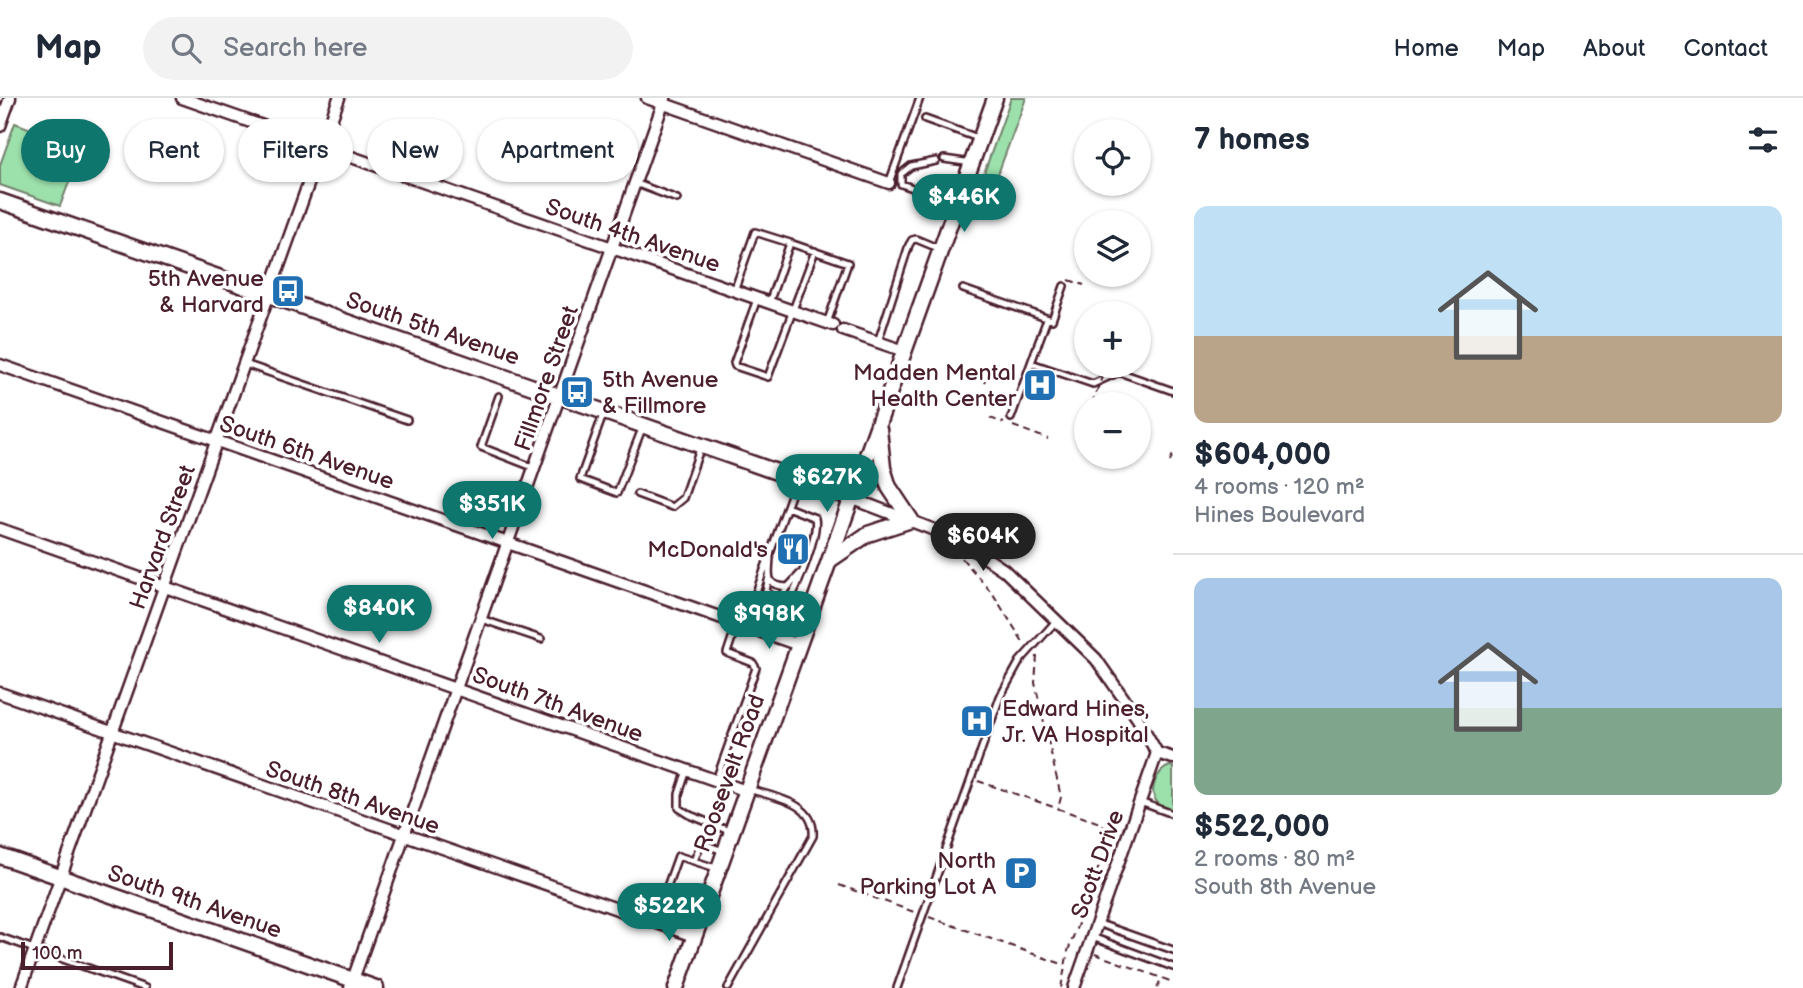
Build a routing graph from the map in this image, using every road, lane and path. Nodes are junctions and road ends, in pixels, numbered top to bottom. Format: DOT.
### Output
graph roads {
  1 [pos="10,98"];
  2 [pos="182,98"];
  3 [pos="339,98"];
  4 [pos="647,98"];
  5 [pos="920,98"];
  6 [pos="995,98"];
  7 [pos="664,101"];
  8 [pos="243,119"];
  9 [pos="331,119"];
  10 [pos="925,119"];
  11 [pos="0,125"];
  12 [pos="980,139"];
  13 [pos="353,157"];
  14 [pos="944,159"];
  15 [pos="936,161"];
  16 [pos="971,163"];
  17 [pos="308,182"];
  18 [pos="635,183"];
  19 [pos="889,183"];
  20 [pos="677,199"];
  21 [pos="0,201"];
  22 [pos="957,203"];
  23 [pos="790,243"];
  24 [pos="611,248"];
  25 [pos="940,248"];
  26 [pos="815,251"];
  27 [pos="1061,277"];
  28 [pos="1074,282"];
  29 [pos="1064,286"];
  30 [pos="962,289"];
  31 [pos="734,291"];
  32 [pos="268,295"];
  33 [pos="757,299"];
  34 [pos="769,303"];
  35 [pos="793,311"];
  36 [pos="1047,318"];
  37 [pos="835,326"];
  38 [pos="878,342"];
  39 [pos="904,351"];
  40 [pos="1031,363"];
  41 [pos="244,364"];
  42 [pos="0,365"];
  43 [pos="988,370"];
  44 [pos="984,383"];
  45 [pos="1173,391"];
  46 [pos="499,396"];
  47 [pos="560,397"];
  48 [pos="604,412"];
  49 [pos="990,418"];
  50 [pos="1012,418"];
  51 [pos="407,420"];
  52 [pos="878,423"];
  53 [pos="643,426"];
  54 [pos="1048,439"];
  55 [pos="216,441"];
  56 [pos="701,446"];
  57 [pos="1173,454"];
  58 [pos="1170,462"];
  59 [pos="534,468"];
  60 [pos="797,480"];
  61 [pos="637,494"];
  62 [pos="851,498"];
  63 [pos="787,507"];
  64 [pos="911,520"];
  65 [pos="0,529"];
  66 [pos="508,542"];
  67 [pos="771,552"];
  68 [pos="830,560"];
  69 [pos="801,573"];
  70 [pos="769,576"];
  71 [pos="164,587"];
  72 [pos="788,587"];
  73 [pos="753,599"];
  74 [pos="481,619"];
  75 [pos="1057,620"];
  76 [pos="743,625"];
  77 [pos="541,639"];
  78 [pos="799,645"];
  79 [pos="457,688"];
  80 [pos="0,693"];
  81 [pos="112,732"];
  82 [pos="1157,753"];
  83 [pos="1173,758"];
  84 [pos="687,770"];
  85 [pos="971,779"];
  86 [pos="716,780"];
  87 [pos="747,790"];
  88 [pos="1140,802"];
  89 [pos="1173,814"];
  90 [pos="732,832"];
  91 [pos="404,835"];
  92 [pos="725,852"];
  93 [pos="0,856"];
  94 [pos="694,861"];
  95 [pos="719,869"];
  96 [pos="61,878"];
  97 [pos="839,885"];
  98 [pos="664,895"];
  99 [pos="646,902"];
  100 [pos="659,906"];
  101 [pos="673,911"];
  102 [pos="703,913"];
  103 [pos="923,915"];
  104 [pos="640,917"];
  105 [pos="1097,923"];
  106 [pos="668,926"];
  107 [pos="694,936"];
  108 [pos="0,937"];
  109 [pos="1092,937"];
  110 [pos="1071,945"];
  111 [pos="35,950"];
  112 [pos="1173,950"];
  113 [pos="1087,951"];
  114 [pos="1065,965"];
  115 [pos="1173,967"];
  116 [pos="1161,978"];
  117 [pos="1173,982"];
  118 [pos="352,984"];
  119 [pos="21,988"];
  120 [pos="145,988"];
  121 [pos="376,988"];
  122 [pos="676,988"];
  123 [pos="728,988"];
  124 [pos="897,988"];
  125 [pos="1061,988"];
  126 [pos="1074,988"];
  127 [pos="1157,988"];
  1 -- 11 [label="street"];
  2 -- 8 [label="street, South 4th Avenue"];
  3 -- 9 [label="street, Harvard Street"];
  4 -- 7 [label="street"];
  5 -- 19 [label="lane"];
  6 -- 12 [label="street, Roosevelt Road"];
  7 -- 18 [label="street, Fillmore Street"];
  7 -- 19 [label="street"];
  10 -- 12 [label="lane"];
  12 -- 16 [label="street, Roosevelt Road"];
  13 -- 24 [label="street, South 4th Avenue"];
  14 -- 16 [label="lane"];
  15 -- 22 [label="lane"];
  16 -- 22 [label="street, Roosevelt Road"];
  17 -- 32 [label="street, Harvard Street"];
  18 -- 20 [label="lane"];
  18 -- 24 [label="street, Fillmore Street"];
  21 -- 32 [label="street, South 5th Avenue"];
  22 -- 25 [label="street, Roosevelt Road"];
  23 -- 26 [label="lane"];
  23 -- 31 [label="lane"];
  23 -- 34 [label="lane"];
  24 -- 31 [label="street, South 4th Avenue"];
  24 -- 47 [label="street, Fillmore Street"];
  25 -- 38 [label="lane"];
  25 -- 39 [label="street, Roosevelt Road"];
  26 -- 35 [label="lane"];
  26 -- 37 [label="lane"];
  27 -- 28 [label="path"];
  29 -- 36 [label="lane"];
  30 -- 36 [label="lane"];
  31 -- 33 [label="street, South 4th Avenue"];
  32 -- 41 [label="street, Harvard Street"];
  32 -- 47 [label="street, South 5th Avenue"];
  33 -- 34 [label="street, South 4th Avenue"];
  33 -- 35 [label="lane"];
  34 -- 35 [label="street, South 4th Avenue"];
  35 -- 37 [label="street, South 4th Avenue"];
  36 -- 40 [label="lane"];
  37 -- 38 [label="street, South 4th Avenue"];
  38 -- 39 [label="street, South 4th Avenue"];
  39 -- 52 [label="street, Roosevelt Road"];
  40 -- 45 [label="lane"];
  40 -- 50 [label="lane"];
  41 -- 51 [label="lane"];
  41 -- 55 [label="street, Harvard Street"];
  42 -- 55 [label="street, South 6th Avenue"];
  43 -- 44 [label="path"];
  46 -- 59 [label="lane"];
  47 -- 48 [label="street, South 5th Avenue"];
  47 -- 59 [label="street, Fillmore Street"];
  48 -- 53 [label="street, South 5th Avenue"];
  48 -- 53 [label="lane"];
  49 -- 54 [label="path"];
  52 -- 62 [label="street, Roosevelt Road"];
  52 -- 64 [label="street"];
  53 -- 56 [label="street, South 5th Avenue"];
  55 -- 66 [label="street, South 6th Avenue"];
  55 -- 71 [label="street, Harvard Street"];
  56 -- 60 [label="street, South 5th Avenue"];
  56 -- 61 [label="lane"];
  57 -- 58 [label="path"];
  59 -- 66 [label="street, Fillmore Street"];
  60 -- 62 [label="street, South 5th Avenue"];
  60 -- 63 [label="lane"];
  62 -- 64 [label="street"];
  62 -- 68 [label="street, Roosevelt Road"];
  63 -- 67 [label="lane"];
  63 -- 69 [label="lane"];
  64 -- 68 [label="street"];
  64 -- 75 [label="street"];
  65 -- 71 [label="street, South 7th Avenue"];
  66 -- 74 [label="street, Fillmore Street"];
  66 -- 76 [label="street, South 6th Avenue"];
  67 -- 70 [label="lane"];
  67 -- 73 [label="lane"];
  68 -- 78 [label="street, Roosevelt Road"];
  69 -- 72 [label="lane"];
  69 -- 73 [label="lane"];
  70 -- 72 [label="lane"];
  70 -- 72 [label="lane"];
  71 -- 79 [label="street, South 7th Avenue"];
  71 -- 81 [label="street, Harvard Street"];
  73 -- 76 [label="lane"];
  74 -- 77 [label="lane"];
  74 -- 79 [label="street, Fillmore Street"];
  75 -- 82 [label="street"];
  75 -- 85 [label="lane"];
  76 -- 78 [label="street, South 6th Avenue"];
  76 -- 86 [label="lane"];
  78 -- 87 [label="street, Roosevelt Road"];
  79 -- 84 [label="street, South 7th Avenue"];
  79 -- 91 [label="street, Fillmore Street"];
  80 -- 81 [label="street, South 8th Avenue"];
  81 -- 91 [label="street, South 8th Avenue"];
  81 -- 96 [label="street, Harvard Street"];
  82 -- 83 [label="street"];
  82 -- 88 [label="street, Scott Drive"];
  84 -- 86 [label="street, South 7th Avenue"];
  84 -- 90 [label="lane"];
  85 -- 103 [label="lane"];
  85 -- 110 [label="path"];
  86 -- 87 [label="street, South 7th Avenue"];
  87 -- 90 [label="street, Roosevelt Road"];
  87 -- 123 [label="lane"];
  88 -- 89 [label="lane"];
  88 -- 105 [label="street, Scott Drive"];
  90 -- 92 [label="street, Roosevelt Road"];
  91 -- 104 [label="street, South 8th Avenue"];
  91 -- 118 [label="street, Fillmore Street"];
  92 -- 94 [label="lane"];
  92 -- 95 [label="street, Roosevelt Road"];
  93 -- 96 [label="street, South 9th Avenue"];
  94 -- 95 [label="lane"];
  94 -- 98 [label="lane"];
  95 -- 102 [label="street, Roosevelt Road"];
  96 -- 111 [label="street, Harvard Street"];
  96 -- 118 [label="street, South 9th Avenue"];
  97 -- 103 [label="path"];
  98 -- 99 [label="lane"];
  98 -- 100 [label="lane"];
  99 -- 100 [label="lane"];
  99 -- 104 [label="lane"];
  100 -- 101 [label="lane"];
  101 -- 102 [label="lane"];
  101 -- 106 [label="lane"];
  102 -- 107 [label="street, Roosevelt Road"];
  103 -- 114 [label="path"];
  103 -- 124 [label="lane"];
  104 -- 106 [label="street, South 8th Avenue"];
  105 -- 109 [label="street, Scott Drive"];
  105 -- 112 [label="lane"];
  106 -- 107 [label="street, South 8th Avenue"];
  107 -- 122 [label="street, Roosevelt Road"];
  108 -- 111 [label="lane"];
  109 -- 113 [label="street, Scott Drive"];
  109 -- 115 [label="lane"];
  110 -- 113 [label="path"];
  110 -- 114 [label="path"];
  111 -- 119 [label="street, Harvard Street"];
  111 -- 120 [label="lane"];
  113 -- 116 [label="path"];
  113 -- 126 [label="street, Scott Drive"];
  114 -- 125 [label="path"];
  116 -- 117 [label="path"];
  116 -- 127 [label="path"];
  118 -- 121 [label="street, South 9th Avenue"];
}
